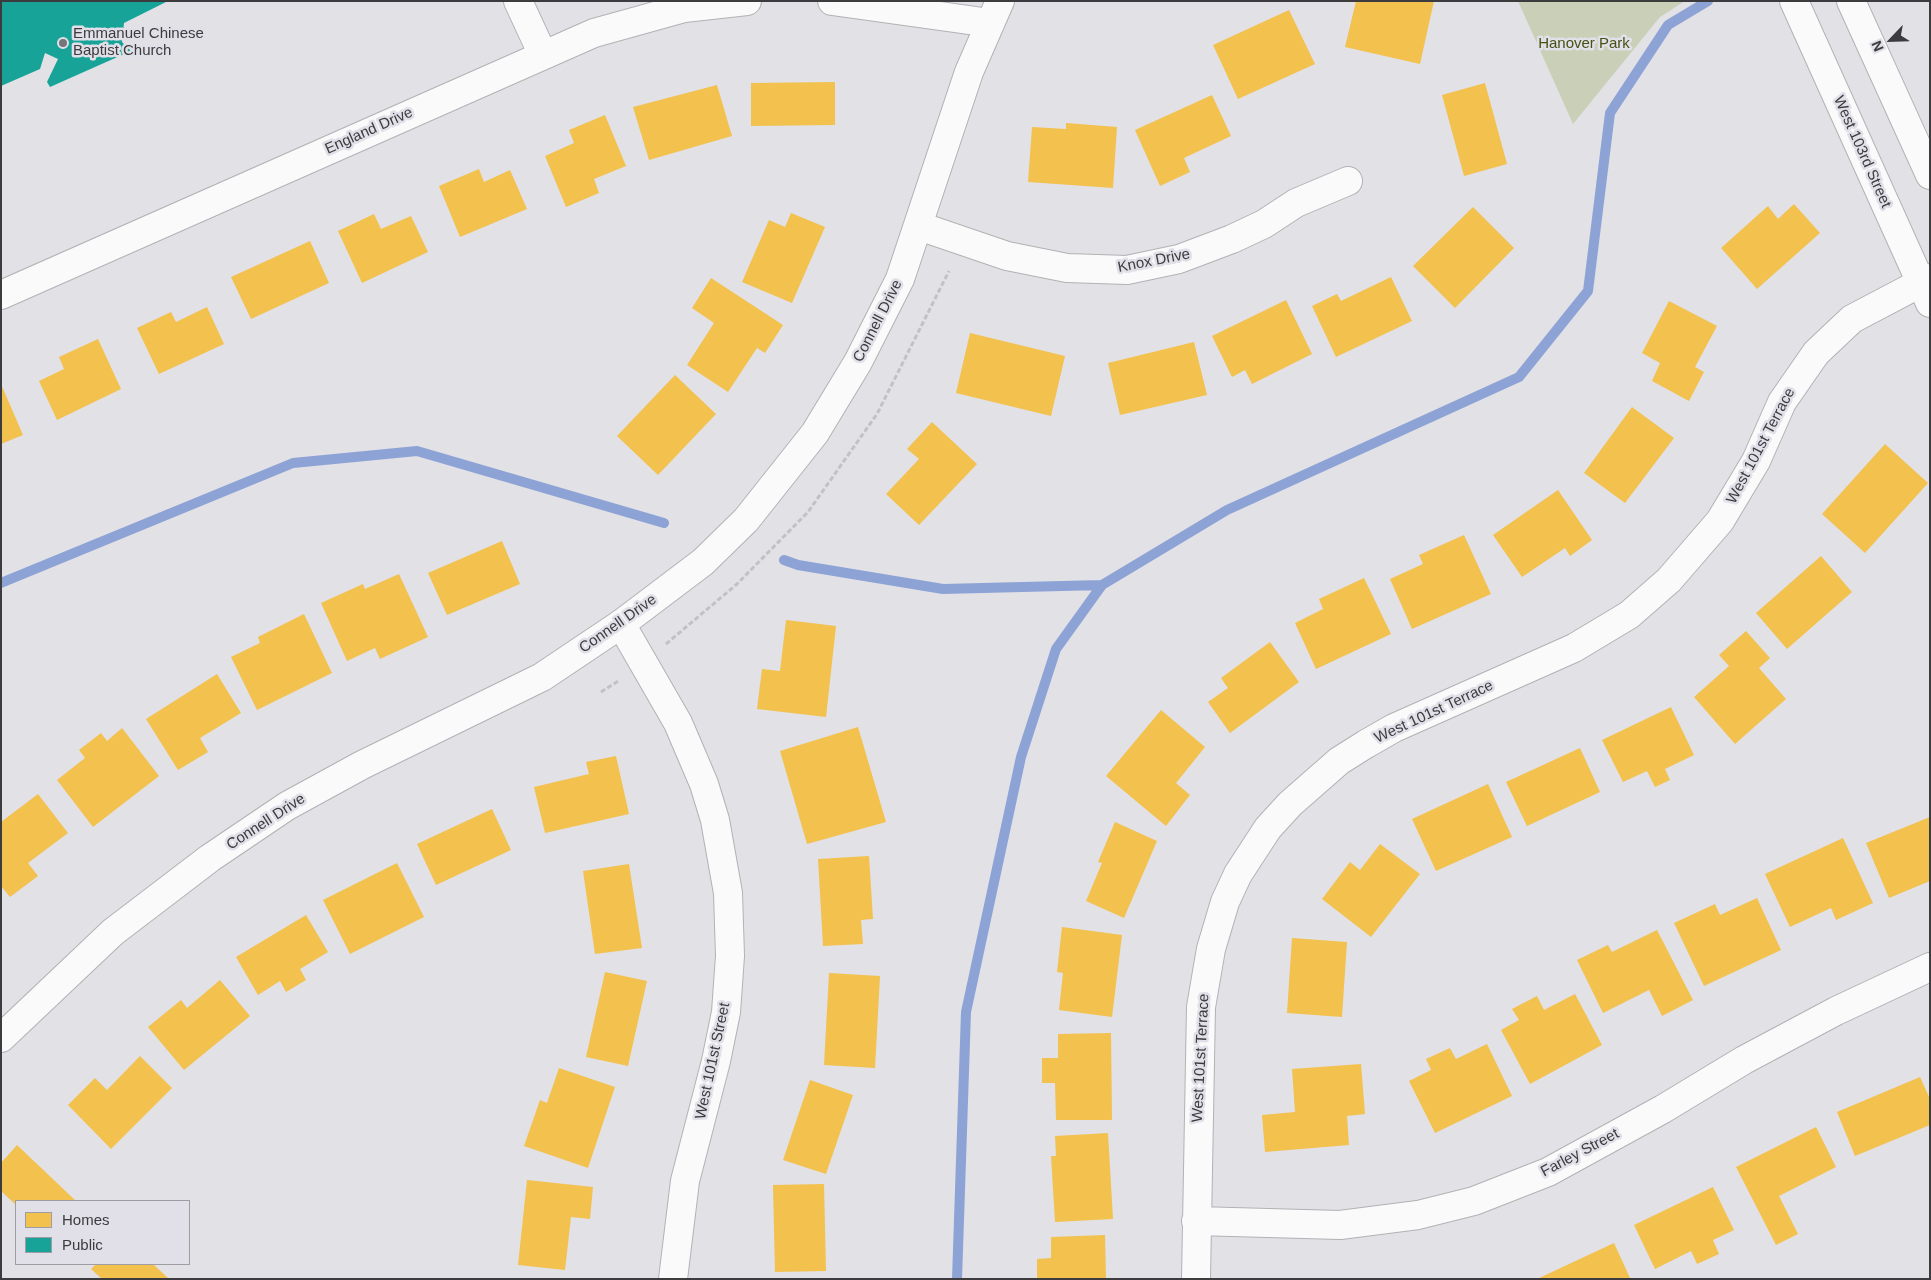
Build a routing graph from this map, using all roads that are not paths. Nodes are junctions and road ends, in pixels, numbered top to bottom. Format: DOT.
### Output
graph roads {
  1 [pos="518,1"];
  2 [pos="747,1"];
  3 [pos="832,1"];
  4 [pos="1794,1"];
  5 [pos="1852,1"];
  6 [pos="995,12"];
  7 [pos="543,55"];
  8 [pos="1930,175"];
  9 [pos="1348,181"];
  10 [pos="919,226"];
  11 [pos="1927,288"];
  12 [pos="1,295"];
  13 [pos="621,624"];
  14 [pos="1930,967"];
  15 [pos="1,1038"];
  16 [pos="1196,1220"];
  17 [pos="673,1279"];
  18 [pos="1196,1279"];
  1 -- 7 [label="street"];
  2 -- 7 [label="street, England Drive"];
  3 -- 6 [label="street"];
  4 -- 11 [label="street, West 103rd Street"];
  5 -- 8 [label="street"];
  6 -- 10 [label="street, Connell Drive"];
  7 -- 12 [label="street, England Drive"];
  9 -- 10 [label="street, Knox Drive"];
  10 -- 13 [label="street, Connell Drive"];
  11 -- 16 [label="street, West 101st Terrace"];
  13 -- 15 [label="street, Connell Drive"];
  13 -- 17 [label="street, West 101st Street"];
  14 -- 16 [label="street, Farley Street"];
  16 -- 18 [label="street, West 101st Terrace"];
}
